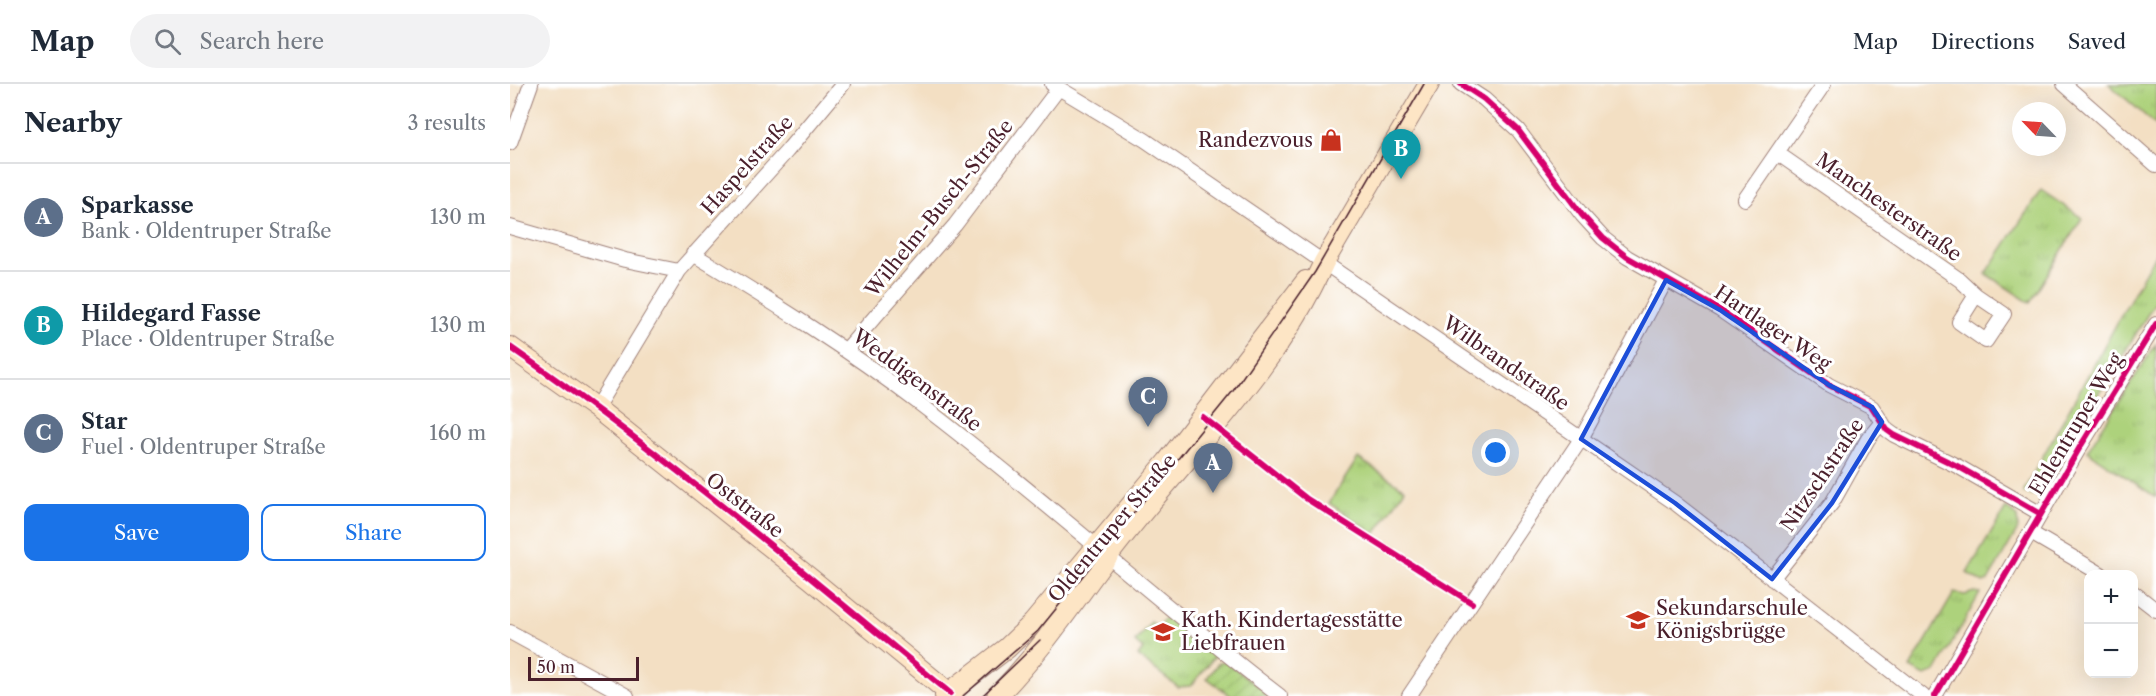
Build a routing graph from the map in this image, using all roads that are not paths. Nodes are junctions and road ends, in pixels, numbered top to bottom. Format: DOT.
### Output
graph roads {
  1 [pos="531,84"];
  2 [pos="843,84"];
  3 [pos="1429,84"];
  4 [pos="1461,84"];
  5 [pos="1824,84"];
  6 [pos="2064,84"];
  7 [pos="1056,86"];
  8 [pos="510,143"];
  9 [pos="1777,153"];
  10 [pos="2156,165"];
  11 [pos="1745,199"];
  12 [pos="510,227"];
  13 [pos="693,254"];
  14 [pos="1324,261"];
  15 [pos="680,271"];
  16 [pos="1666,279"];
  17 [pos="1976,295"];
  18 [pos="2156,324"];
  19 [pos="510,347"];
  20 [pos="846,350"];
  21 [pos="596,408"];
  22 [pos="1882,422"];
  23 [pos="1581,439"];
  24 [pos="2041,514"];
  25 [pos="2031,533"];
  26 [pos="1102,553"];
  27 [pos="2094,570"];
  28 [pos="1772,579"];
  29 [pos="2138,596"];
  30 [pos="2156,609"];
  31 [pos="510,632"];
  32 [pos="949,695"];
  33 [pos="627,696"];
  34 [pos="997,696"];
  35 [pos="1280,696"];
  36 [pos="1410,696"];
  37 [pos="1923,696"];
  38 [pos="1935,696"];
  1 -- 8 [label="street"];
  2 -- 13 [label="street, Haspelstraße"];
  3 -- 14 [label="street, Oldentruper Straße"];
  4 -- 16 [label="street, Hartlager Weg"];
  5 -- 9 [label="street"];
  6 -- 10 [label="street"];
  7 -- 14 [label="street, Wilbrandstraße"];
  7 -- 20 [label="street, Wilhelm-Busch-Straße"];
  9 -- 11 [label="street"];
  9 -- 17 [label="street, Manchesterstraße"];
  12 -- 15 [label="street"];
  13 -- 15 [label="street, Haspelstraße"];
  13 -- 20 [label="street, Weddigenstraße"];
  14 -- 23 [label="street, Wilbrandstraße"];
  14 -- 26 [label="street, Oldentruper Straße"];
  15 -- 21 [label="street, Haspelstraße"];
  16 -- 22 [label="street, Hartlager Weg"];
  16 -- 23 [label="street"];
  18 -- 24 [label="street, Ehlentruper Weg"];
  19 -- 21 [label="street, Oststraße"];
  20 -- 26 [label="street, Weddigenstraße"];
  21 -- 32 [label="street, Oststraße"];
  22 -- 24 [label="street, Hartlager Weg"];
  22 -- 28 [label="street, Nitzschstraße"];
  23 -- 28 [label="street, Wilbrandstraße"];
  23 -- 36 [label="street"];
  24 -- 25 [label="street, Ehlentruper Weg"];
  25 -- 27 [label="street"];
  25 -- 38 [label="street, Ehlentruper Weg"];
  26 -- 32 [label="street, Oldentruper Straße"];
  26 -- 34 [label="street, Oldentruper Straße"];
  26 -- 35 [label="street, Weddigenstraße"];
  28 -- 37 [label="street, Wilbrandstraße"];
  29 -- 30 [label="street"];
  31 -- 33 [label="street"];
}
